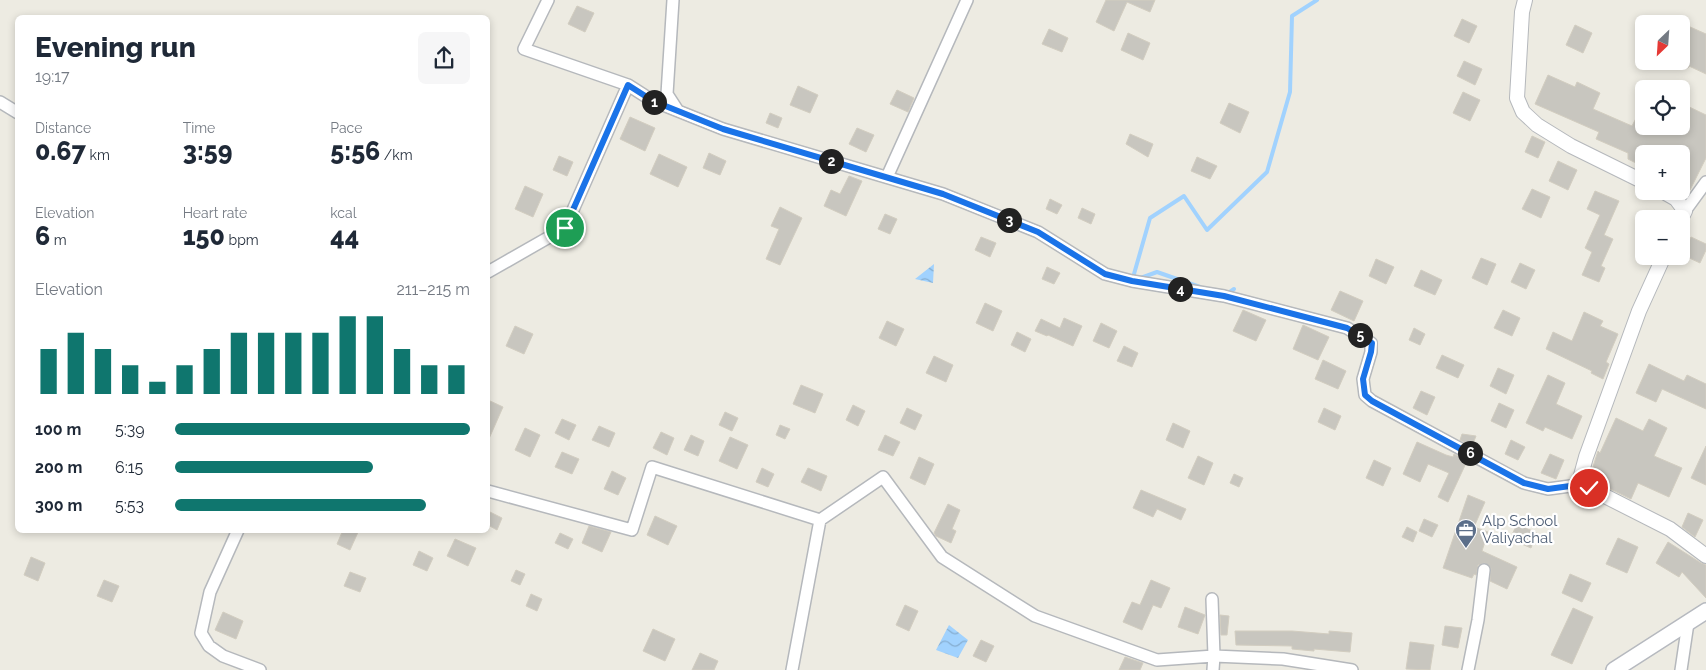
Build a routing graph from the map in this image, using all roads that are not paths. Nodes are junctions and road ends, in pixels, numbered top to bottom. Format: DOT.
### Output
graph roads {
  1 [pos="548,0"];
  2 [pos="673,0"];
  3 [pos="967,0"];
  4 [pos="1525,0"];
  5 [pos="628,85"];
  6 [pos="0,102"];
  7 [pos="15,111"];
  8 [pos="678,111"];
  9 [pos="887,177"];
  10 [pos="1635,178"];
  11 [pos="1706,182"];
  12 [pos="1686,210"];
  13 [pos="1660,265"];
  14 [pos="490,271"];
  15 [pos="1585,484"];
  16 [pos="490,492"];
  17 [pos="820,520"];
  18 [pos="237,533"];
  19 [pos="1706,556"];
  20 [pos="1484,570"];
  21 [pos="1212,599"];
  22 [pos="1706,611"];
  23 [pos="1688,624"];
  24 [pos="1214,656"];
  25 [pos="260,670"];
  26 [pos="792,670"];
  27 [pos="1213,670"];
  28 [pos="1352,670"];
  29 [pos="1468,670"];
  30 [pos="1614,670"];
  31 [pos="1681,670"];
  1 -- 5 [label="street"];
  2 -- 8 [label="street"];
  3 -- 9 [label="street"];
  4 -- 10 [label="street"];
  5 -- 8 [label="street"];
  5 -- 14 [label="street"];
  6 -- 7 [label="street"];
  8 -- 9 [label="street"];
  9 -- 15 [label="street"];
  11 -- 12 [label="street"];
  13 -- 15 [label="street"];
  15 -- 19 [label="street"];
  16 -- 17 [label="street"];
  17 -- 24 [label="street"];
  17 -- 26 [label="street"];
  18 -- 25 [label="street"];
  20 -- 29 [label="street"];
  21 -- 24 [label="street"];
  22 -- 23 [label="main road"];
  23 -- 30 [label="main road"];
  23 -- 31 [label="street"];
  24 -- 27 [label="street"];
  24 -- 28 [label="street"];
}
